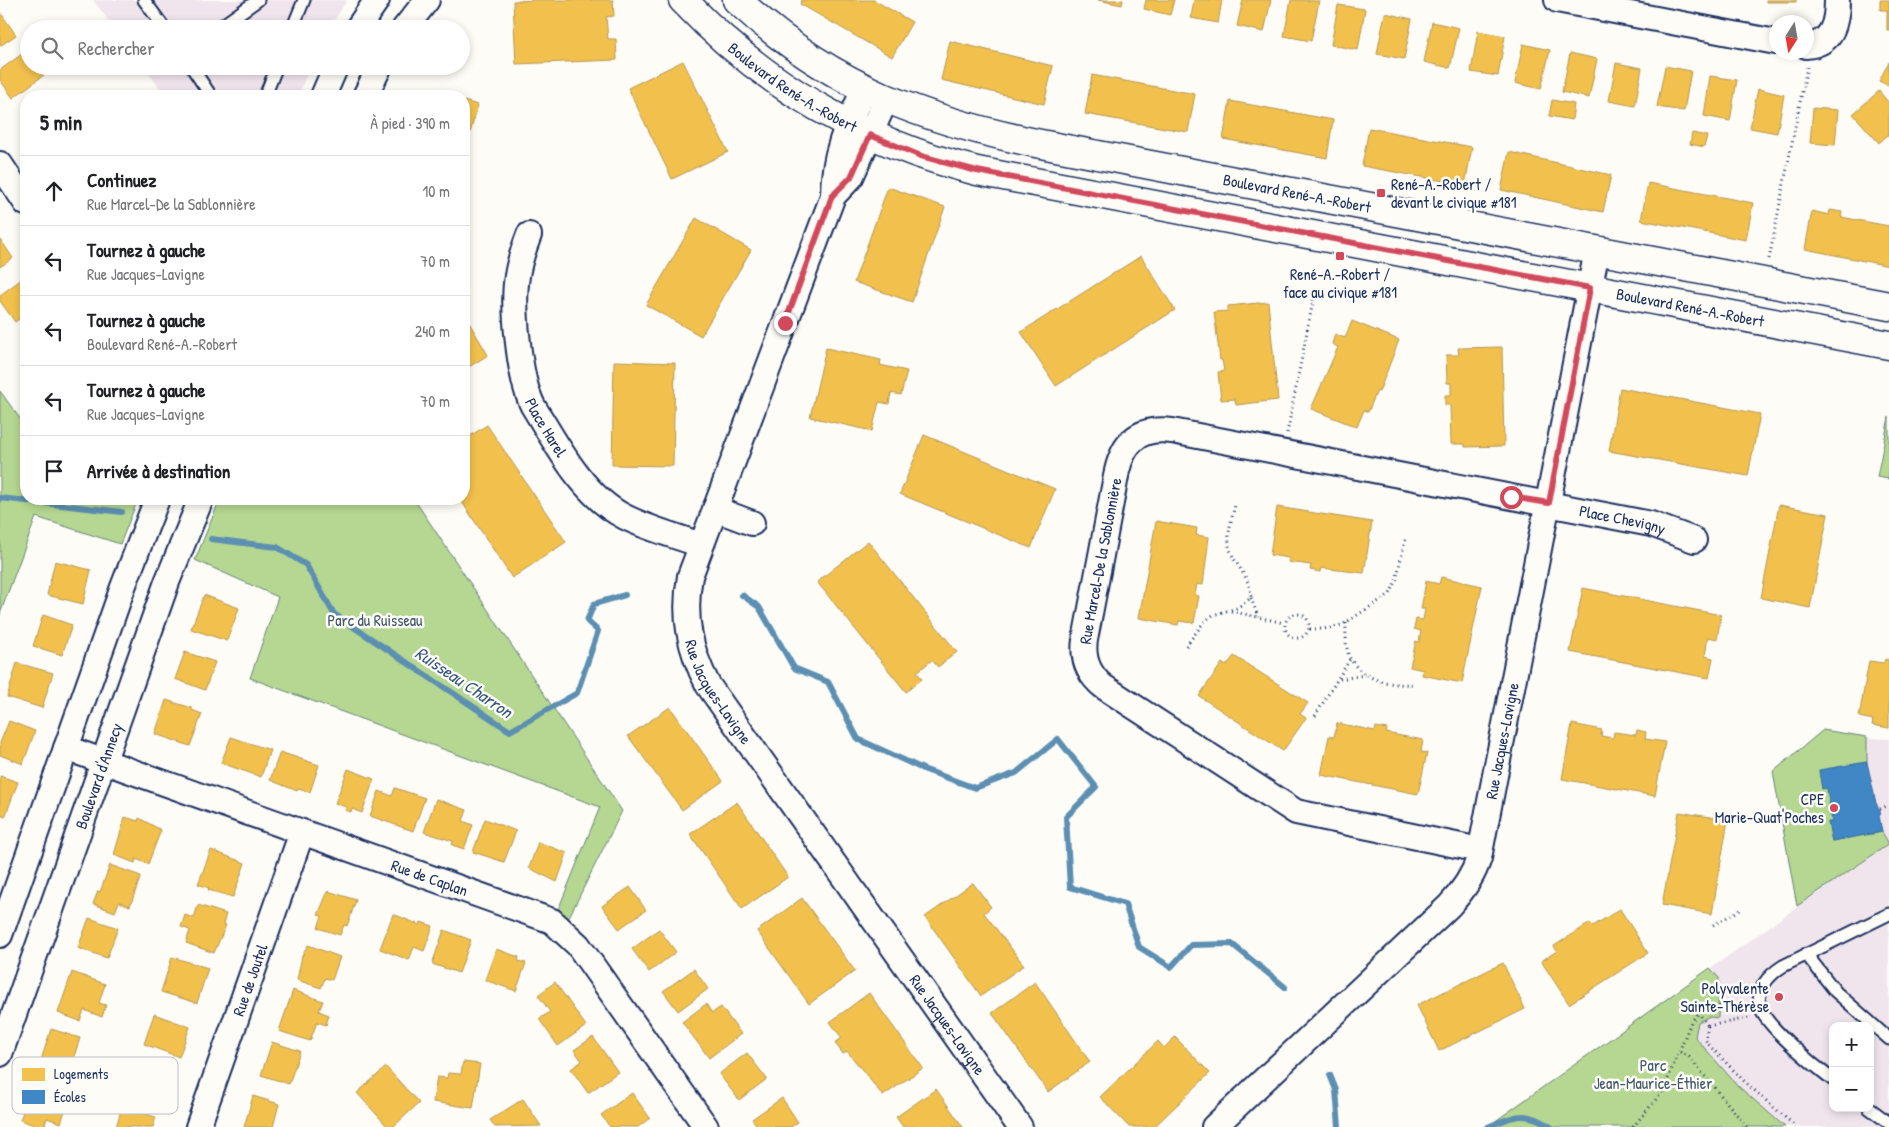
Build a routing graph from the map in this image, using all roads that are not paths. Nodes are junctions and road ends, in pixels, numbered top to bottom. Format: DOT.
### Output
graph roads {
  1 [pos="144,0"];
  2 [pos="258,0"];
  3 [pos="304,0"];
  4 [pos="377,0"];
  5 [pos="427,0"];
  6 [pos="683,0"];
  7 [pos="737,0"];
  8 [pos="1557,0"];
  9 [pos="1837,0"];
  10 [pos="1596,4"];
  11 [pos="158,20"];
  12 [pos="230,20"];
  13 [pos="296,20"];
  14 [pos="363,20"];
  15 [pos="411,20"];
  16 [pos="1769,41"];
  17 [pos="1814,50"];
  18 [pos="197,75"];
  19 [pos="273,75"];
  20 [pos="332,75"];
  21 [pos="376,75"];
  22 [pos="207,90"];
  23 [pos="267,90"];
  24 [pos="326,90"];
  25 [pos="368,90"];
  26 [pos="875,94"];
  27 [pos="859,130"];
  28 [pos="0,164"];
  29 [pos="20,194"];
  30 [pos="529,235"];
  31 [pos="1597,250"];
  32 [pos="1590,288"];
  33 [pos="1889,306"];
  34 [pos="1889,344"];
  35 [pos="1549,503"];
  36 [pos="155,505"];
  37 [pos="199,505"];
  38 [pos="715,509"];
  39 [pos="752,523"];
  40 [pos="1694,540"];
  41 [pos="701,545"];
  42 [pos="66,748"];
  43 [pos="104,761"];
  44 [pos="302,832"];
  45 [pos="1480,850"];
  46 [pos="1889,914"];
  47 [pos="0,935"];
  48 [pos="1806,954"];
  49 [pos="1889,1040"];
  50 [pos="0,1054"];
  51 [pos="1829,1076"];
  52 [pos="1874,1112"];
  53 [pos="1889,1123"];
  54 [pos="198,1127"];
  55 [pos="706,1127"];
  56 [pos="1020,1127"];
  57 [pos="1214,1127"];
  1 -- 11 [label="lane"];
  2 -- 12 [label="lane"];
  3 -- 13 [label="lane"];
  4 -- 14 [label="street"];
  5 -- 15 [label="street"];
  6 -- 27 [label="street, Boulevard René-A.-Robert"];
  7 -- 26 [label="street, Boulevard René-A.-Robert"];
  8 -- 10 [label="street"];
  9 -- 17 [label="street"];
  10 -- 16 [label="street"];
  18 -- 22 [label="lane"];
  19 -- 23 [label="lane"];
  20 -- 24 [label="street"];
  21 -- 25 [label="street"];
  26 -- 27 [label="street, Rue Jacques-Lavigne"];
  26 -- 31 [label="street, Boulevard René-A.-Robert"];
  27 -- 32 [label="street, Boulevard René-A.-Robert"];
  27 -- 38 [label="street, Rue Jacques-Lavigne"];
  28 -- 29 [label="street"];
  30 -- 41 [label="street, Place Harel"];
  31 -- 32 [label="street, Rue Jacques-Lavigne"];
  31 -- 33 [label="street, Boulevard René-A.-Robert"];
  32 -- 34 [label="street, Boulevard René-A.-Robert"];
  32 -- 35 [label="street, Rue Jacques-Lavigne"];
  35 -- 40 [label="street, Place Chevigny"];
  35 -- 45 [label="street, Rue Jacques-Lavigne"];
  35 -- 45 [label="street, Rue Marcel-De la Sablonnière"];
  36 -- 42 [label="street"];
  37 -- 43 [label="street, Boulevard d'Annecy"];
  38 -- 39 [label="street"];
  38 -- 41 [label="street, Rue Jacques-Lavigne"];
  41 -- 56 [label="street, Rue Jacques-Lavigne"];
  42 -- 43 [label="street, Rue de Caplan"];
  42 -- 47 [label="street"];
  43 -- 44 [label="street, Rue de Caplan"];
  43 -- 50 [label="street, Boulevard d'Annecy"];
  44 -- 54 [label="street, Rue de Joutel"];
  44 -- 55 [label="street, Rue de Caplan"];
  45 -- 57 [label="street, Rue Jacques-Lavigne"];
  46 -- 48 [label="lane"];
  48 -- 49 [label="lane"];
  48 -- 51 [label="lane"];
  52 -- 53 [label="lane"];
}
